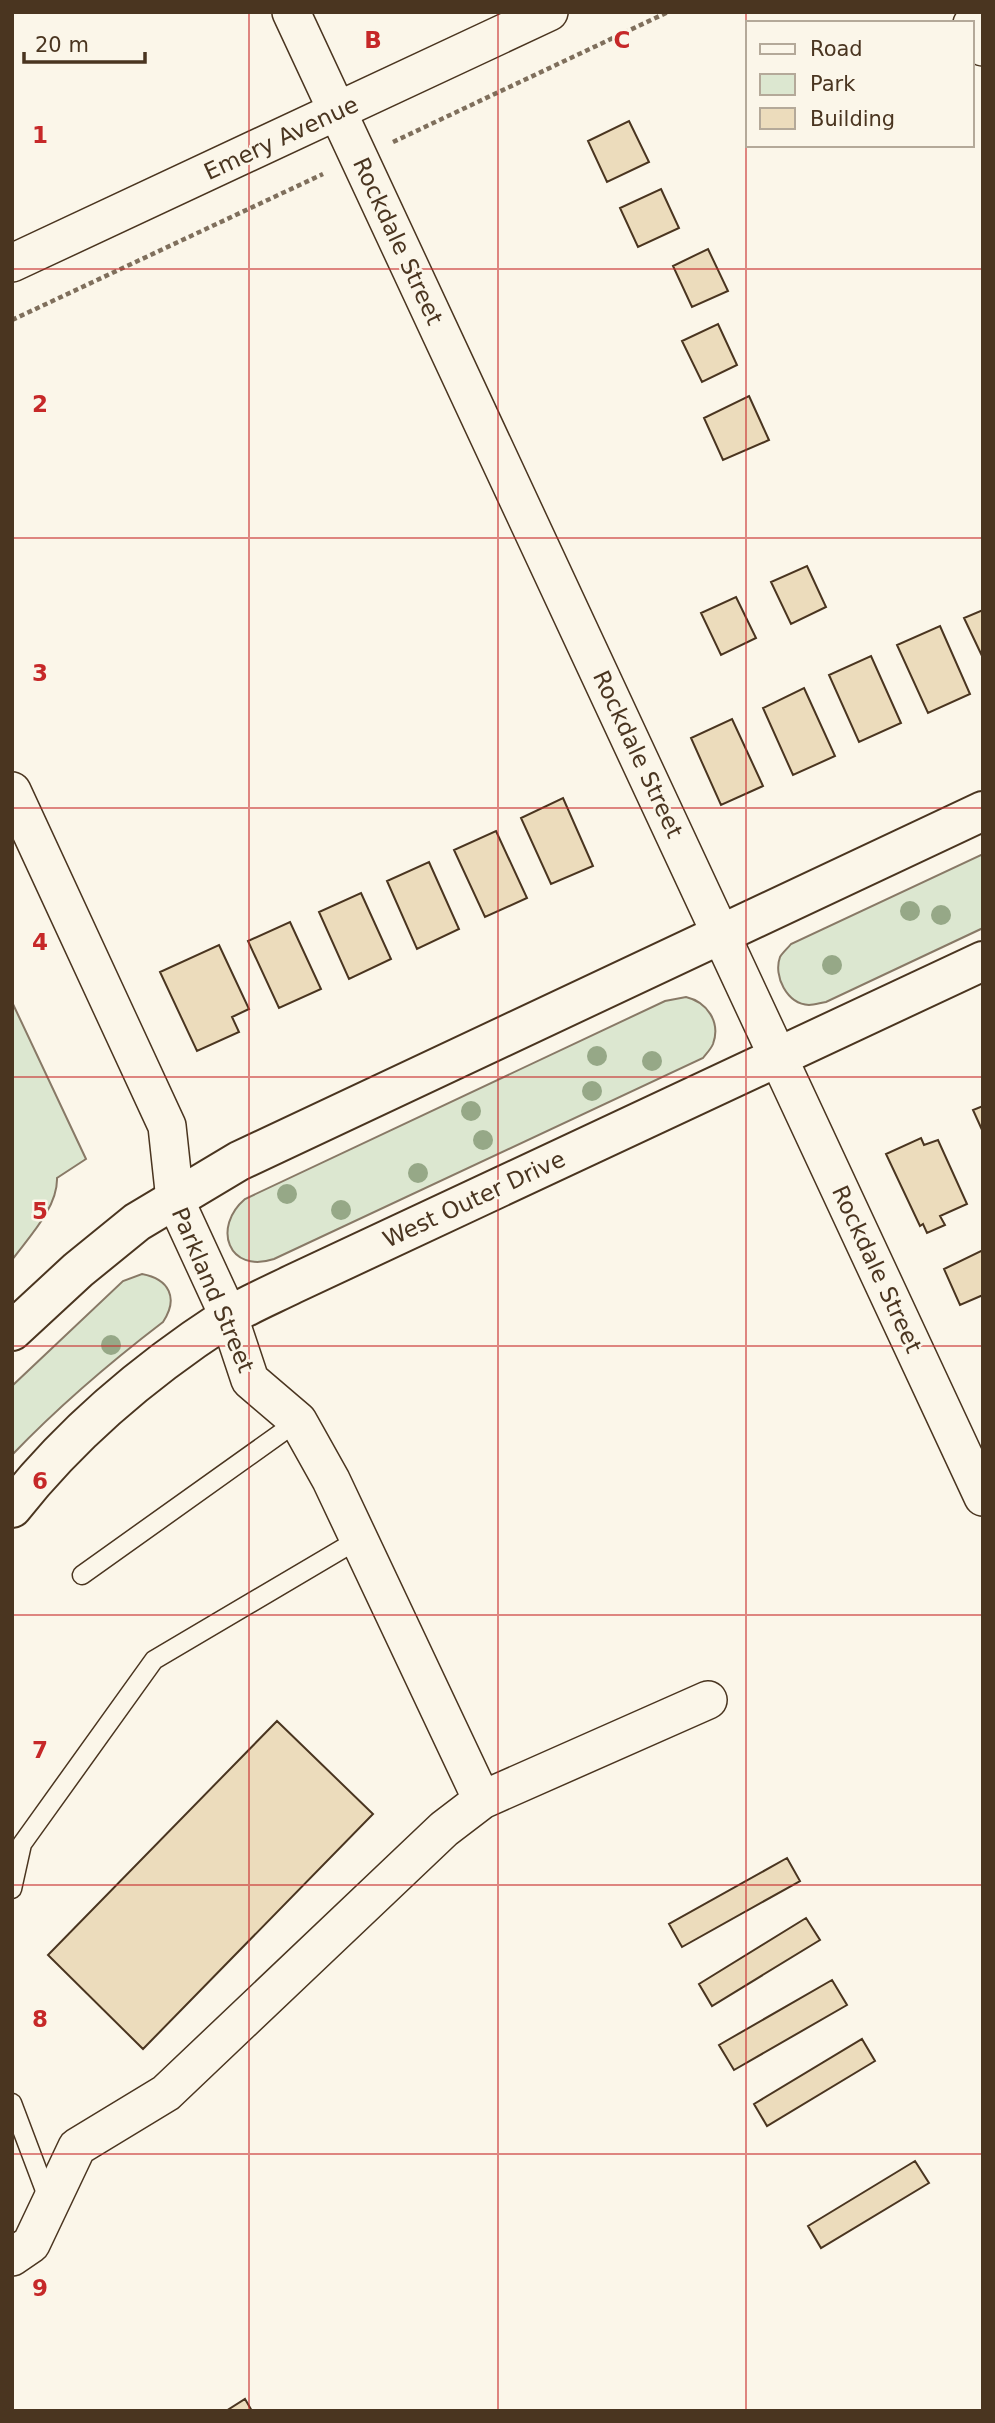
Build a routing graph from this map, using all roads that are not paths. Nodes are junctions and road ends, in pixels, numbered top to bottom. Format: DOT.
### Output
graph roads {
  1 [pos="291,12"];
  2 [pos="549,12"];
  3 [pos="974,27"];
  4 [pos="983,47"];
  5 [pos="337,111"];
  6 [pos="12,264"];
  7 [pos="12,791"];
  8 [pos="983,811"];
  9 [pos="722,933"];
  10 [pos="983,961"];
  11 [pos="779,1057"];
  12 [pos="176,1200"];
  13 [pos="229,1317"];
  14 [pos="12,1332"];
  15 [pos="298,1421"];
  16 [pos="983,1497"];
  17 [pos="12,1508"];
  18 [pos="359,1539"];
  19 [pos="82,1574"];
  20 [pos="708,1700"];
  21 [pos="482,1800"];
  22 [pos="12,1889"];
  23 [pos="12,2103"];
  24 [pos="50,2203"];
  25 [pos="12,2257"];
  1 -- 5 [label="street, Rockdale Street"];
  2 -- 5 [label="street, Emery Avenue"];
  3 -- 4 [label="street"];
  5 -- 6 [label="street, Emery Avenue"];
  5 -- 9 [label="street, Rockdale Street"];
  7 -- 12 [label="street, Parkland Street"];
  8 -- 9 [label="main road"];
  9 -- 11 [label="street, Rockdale Street"];
  9 -- 12 [label="main road"];
  10 -- 11 [label="main road, West Outer Drive"];
  11 -- 13 [label="main road, West Outer Drive"];
  11 -- 16 [label="street, Rockdale Street"];
  12 -- 13 [label="street, Parkland Street"];
  12 -- 14 [label="main road"];
  13 -- 15 [label="street, Parkland Street"];
  13 -- 17 [label="main road, West Outer Drive"];
  15 -- 18 [label="street, Parkland Street"];
  15 -- 19 [label="lane"];
  18 -- 21 [label="street, Parkland Street"];
  18 -- 22 [label="lane"];
  20 -- 21 [label="street"];
  21 -- 24 [label="street"];
  23 -- 24 [label="lane"];
  24 -- 25 [label="street"];
}
